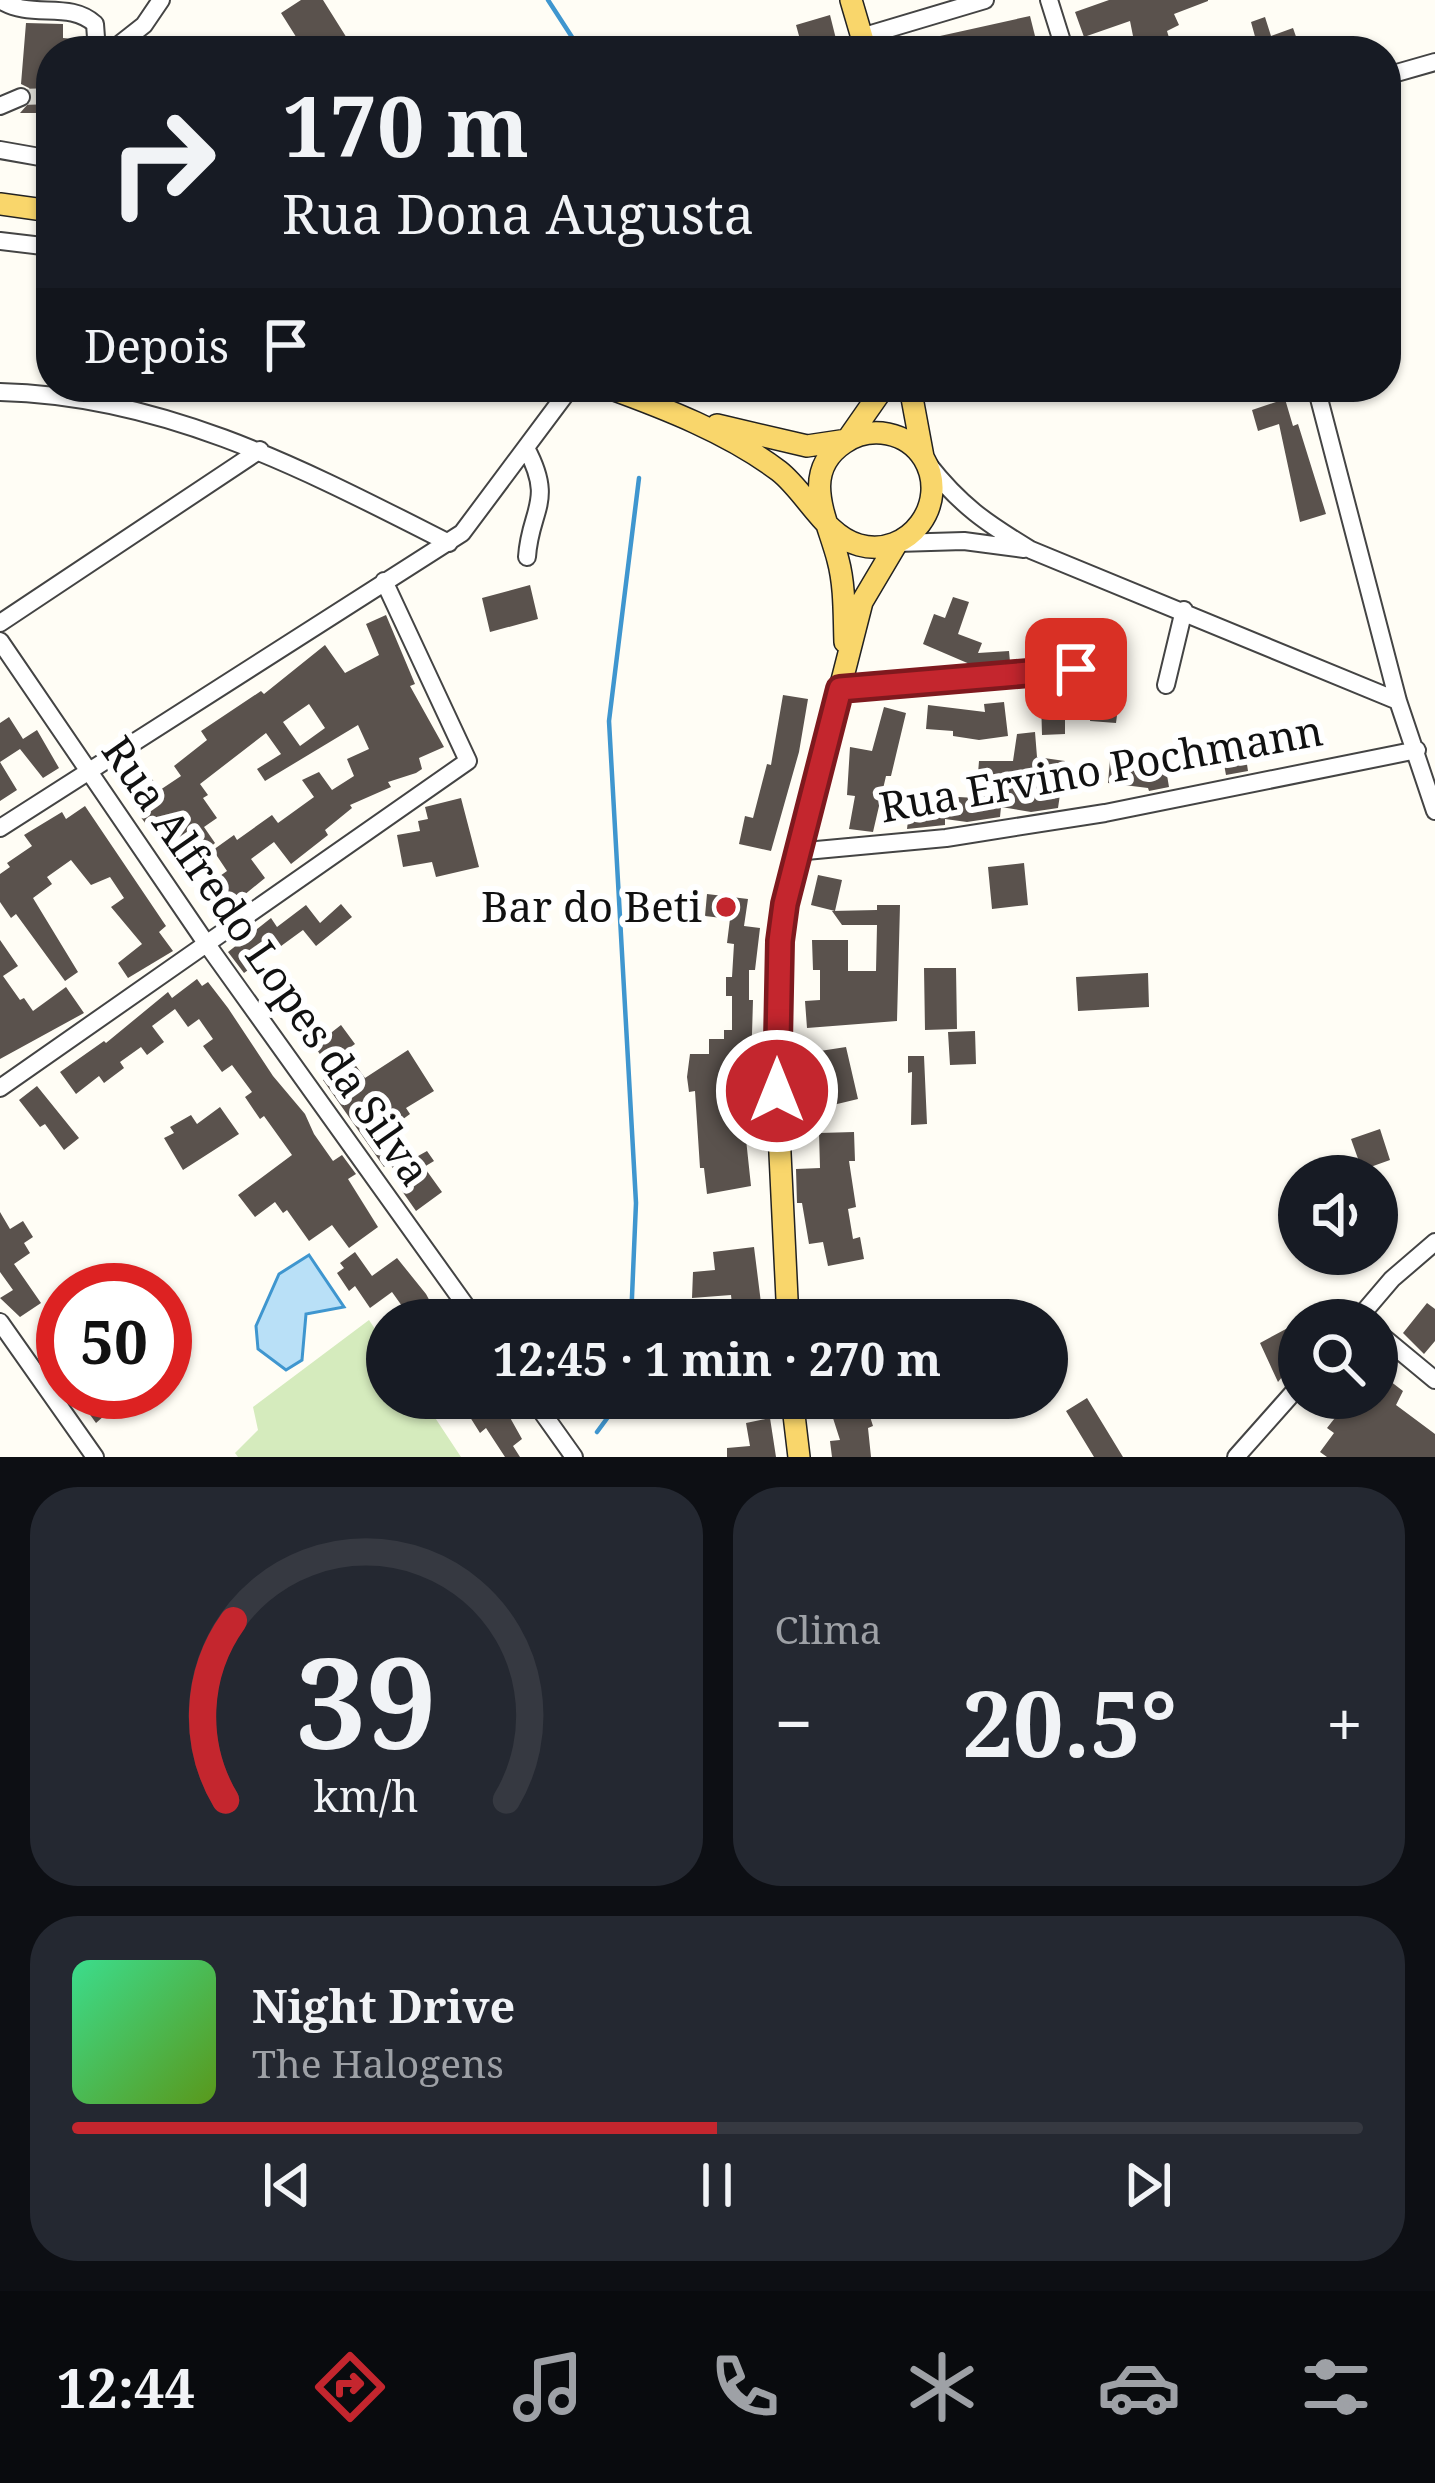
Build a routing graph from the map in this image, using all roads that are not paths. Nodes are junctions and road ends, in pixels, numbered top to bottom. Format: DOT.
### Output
graph roads {
  1 [pos="0,0"];
  2 [pos="161,0"];
  3 [pos="850,0"];
  4 [pos="985,0"];
  5 [pos="1048,0"];
  6 [pos="96,36"];
  7 [pos="131,36"];
  8 [pos="861,36"];
  9 [pos="886,36"];
  10 [pos="1060,36"];
  11 [pos="1435,62"];
  12 [pos="1401,72"];
  13 [pos="21,98"];
  14 [pos="0,106"];
  15 [pos="0,150"];
  16 [pos="36,156"];
  17 [pos="0,204"];
  18 [pos="36,209"];
  19 [pos="0,241"];
  20 [pos="36,246"];
  21 [pos="0,392"];
  22 [pos="36,396"];
  23 [pos="90,402"];
  24 [pos="560,402"];
  25 [pos="643,402"];
  26 [pos="874,402"];
  27 [pos="913,402"];
  28 [pos="1320,402"];
  29 [pos="664,410"];
  30 [pos="847,440"];
  31 [pos="526,448"];
  32 [pos="260,450"];
  33 [pos="923,457"];
  34 [pos="822,515"];
  35 [pos="449,543"];
  36 [pos="897,543"];
  37 [pos="1031,550"];
  38 [pos="527,557"];
  39 [pos="384,581"];
  40 [pos="1184,610"];
  41 [pos="0,623"];
  42 [pos="0,641"];
  43 [pos="846,661"];
  44 [pos="1076,669"];
  45 [pos="1166,685"];
  46 [pos="840,689"];
  47 [pos="1398,701"];
  48 [pos="1418,750"];
  49 [pos="87,769"];
  50 [pos="1435,811"];
  51 [pos="0,828"];
  52 [pos="795,853"];
  53 [pos="206,943"];
  54 [pos="0,1088"];
  55 [pos="1435,1242"];
  56 [pos="461,1299"];
  57 [pos="787,1299"];
  58 [pos="1376,1299"];
  59 [pos="0,1322"];
  60 [pos="1398,1349"];
  61 [pos="1435,1379"];
  62 [pos="1278,1410"];
  63 [pos="547,1419"];
  64 [pos="794,1419"];
  65 [pos="95,1457"];
  66 [pos="574,1457"];
  67 [pos="799,1457"];
  68 [pos="1236,1457"];
  1 -- 6 [label="street"];
  2 -- 7 [label="street"];
  3 -- 8 [label="main road"];
  4 -- 9 [label="street"];
  5 -- 10 [label="street"];
  11 -- 12 [label="street"];
  13 -- 14 [label="street"];
  15 -- 16 [label="street"];
  17 -- 18 [label="main road"];
  19 -- 20 [label="street"];
  21 -- 22 [label="street"];
  23 -- 32 [label="street"];
  24 -- 31 [label="street"];
  25 -- 29 [label="main road"];
  26 -- 30 [label="main road"];
  27 -- 33 [label="main road"];
  28 -- 47 [label="street"];
  29 -- 30 [label="main road"];
  29 -- 34 [label="main road"];
  30 -- 33 [label="main road"];
  30 -- 34 [label="main road"];
  31 -- 35 [label="street"];
  31 -- 38 [label="street"];
  32 -- 35 [label="street"];
  32 -- 41 [label="street"];
  33 -- 36 [label="main road"];
  33 -- 37 [label="street"];
  34 -- 36 [label="main road"];
  34 -- 43 [label="main road"];
  35 -- 39 [label="street"];
  36 -- 37 [label="street"];
  36 -- 43 [label="main road"];
  37 -- 40 [label="street"];
  39 -- 49 [label="street"];
  39 -- 53 [label="street"];
  40 -- 45 [label="street"];
  40 -- 47 [label="street"];
  42 -- 49 [label="street, Rua Alfredo Lopes da Silva"];
  43 -- 46 [label="main road"];
  44 -- 46 [label="street"];
  46 -- 52 [label="main road"];
  47 -- 48 [label="street"];
  48 -- 50 [label="street"];
  48 -- 52 [label="street, Rua Ervino Pochmann"];
  49 -- 51 [label="street"];
  49 -- 53 [label="street, Rua Alfredo Lopes da Silva"];
  52 -- 57 [label="main road"];
  53 -- 54 [label="street"];
  53 -- 56 [label="street, Rua Alfredo Lopes da Silva"];
  55 -- 58 [label="street"];
  59 -- 65 [label="street"];
  60 -- 61 [label="street"];
  62 -- 68 [label="street"];
  63 -- 66 [label="street"];
  64 -- 67 [label="main road"];
}
